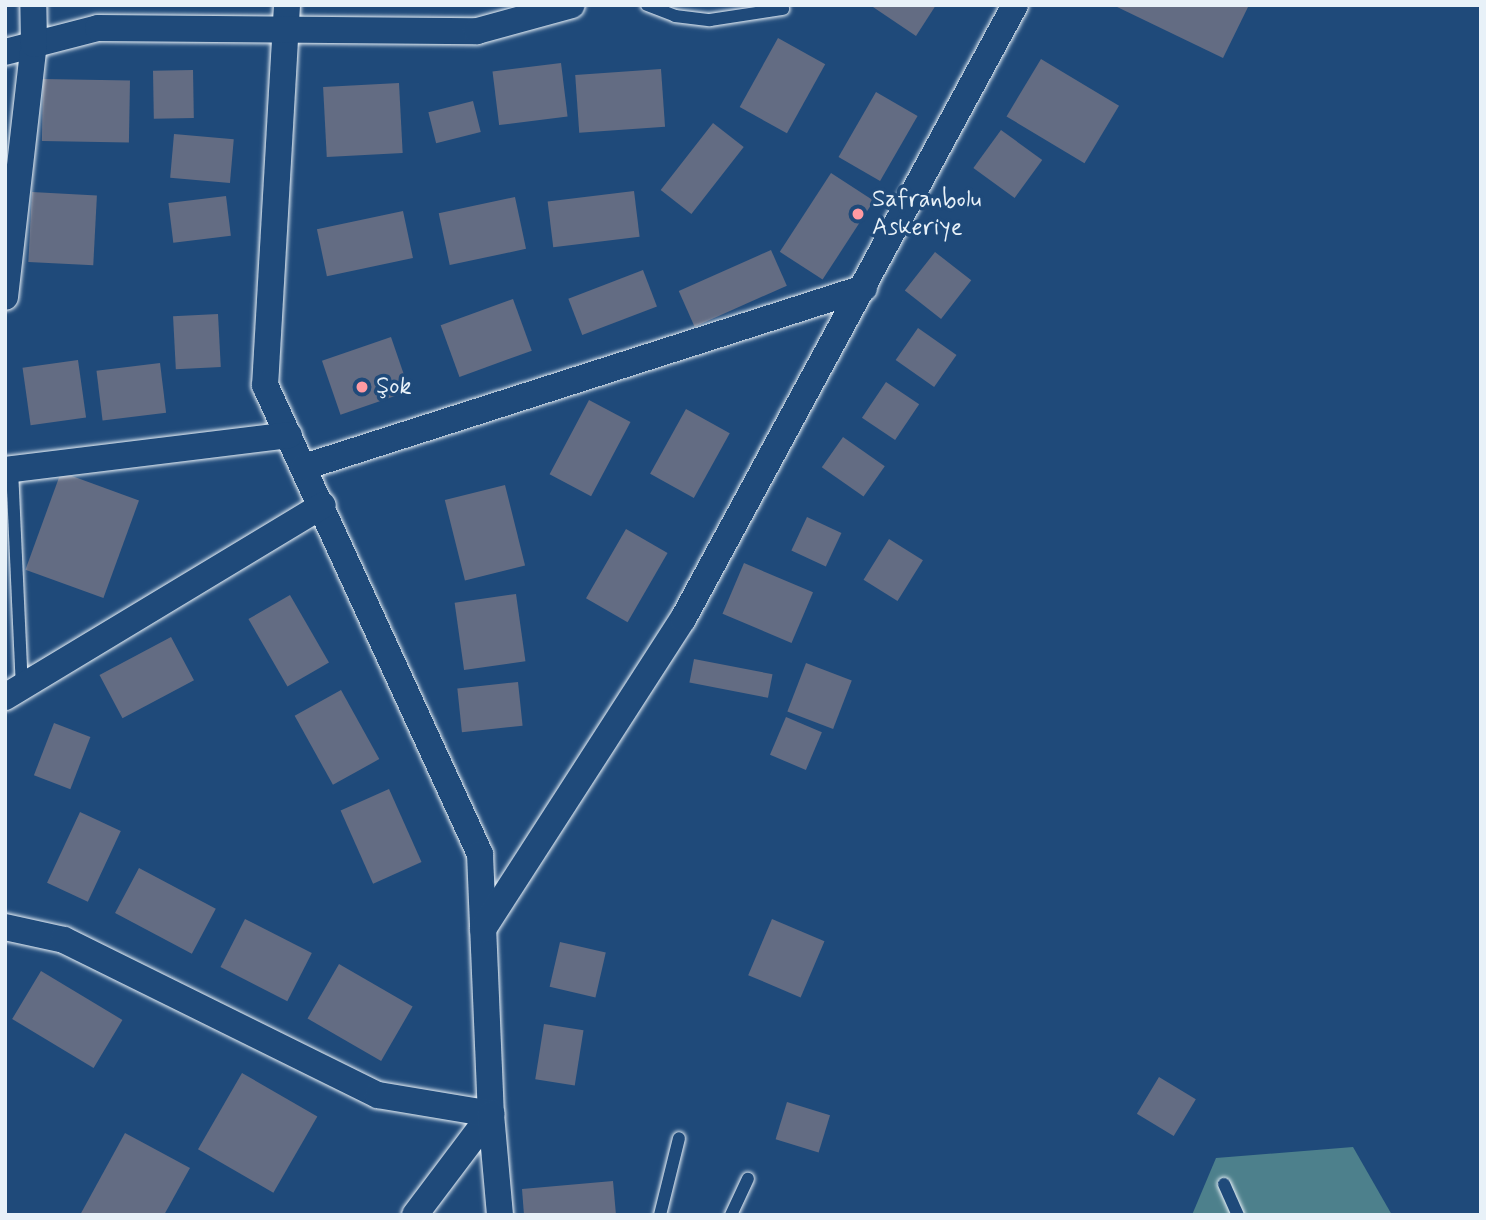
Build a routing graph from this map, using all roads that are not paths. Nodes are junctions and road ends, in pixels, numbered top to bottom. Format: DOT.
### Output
graph roads {
  1 [pos="33,5"];
  2 [pos="572,5"];
  3 [pos="647,5"];
  4 [pos="1015,5"];
  5 [pos="783,9"];
  6 [pos="286,18"];
  7 [pos="34,44"];
  8 [pos="5,52"];
  9 [pos="864,288"];
  10 [pos="5,297"];
  11 [pos="289,435"];
  12 [pos="304,467"];
  13 [pos="8,469"];
  14 [pos="323,505"];
  15 [pos="10,694"];
  16 [pos="5,927"];
  17 [pos="483,929"];
  18 [pos="491,1114"];
  19 [pos="679,1139"];
  20 [pos="748,1179"];
  21 [pos="1224,1184"];
  22 [pos="415,1215"];
  23 [pos="500,1215"];
  24 [pos="660,1215"];
  25 [pos="731,1215"];
  26 [pos="1238,1215"];
  1 -- 7 [label="street"];
  2 -- 6 [label="street"];
  3 -- 5 [label="lane"];
  4 -- 9 [label="street"];
  6 -- 7 [label="street"];
  6 -- 11 [label="street"];
  7 -- 8 [label="street"];
  7 -- 10 [label="street"];
  9 -- 12 [label="street"];
  9 -- 17 [label="street"];
  11 -- 12 [label="street"];
  11 -- 13 [label="street"];
  12 -- 14 [label="street"];
  13 -- 15 [label="lane"];
  14 -- 15 [label="street"];
  14 -- 17 [label="street"];
  16 -- 18 [label="street"];
  17 -- 18 [label="street"];
  18 -- 22 [label="street"];
  18 -- 23 [label="street"];
  19 -- 24 [label="lane"];
  20 -- 25 [label="lane"];
  21 -- 26 [label="lane"];
}
